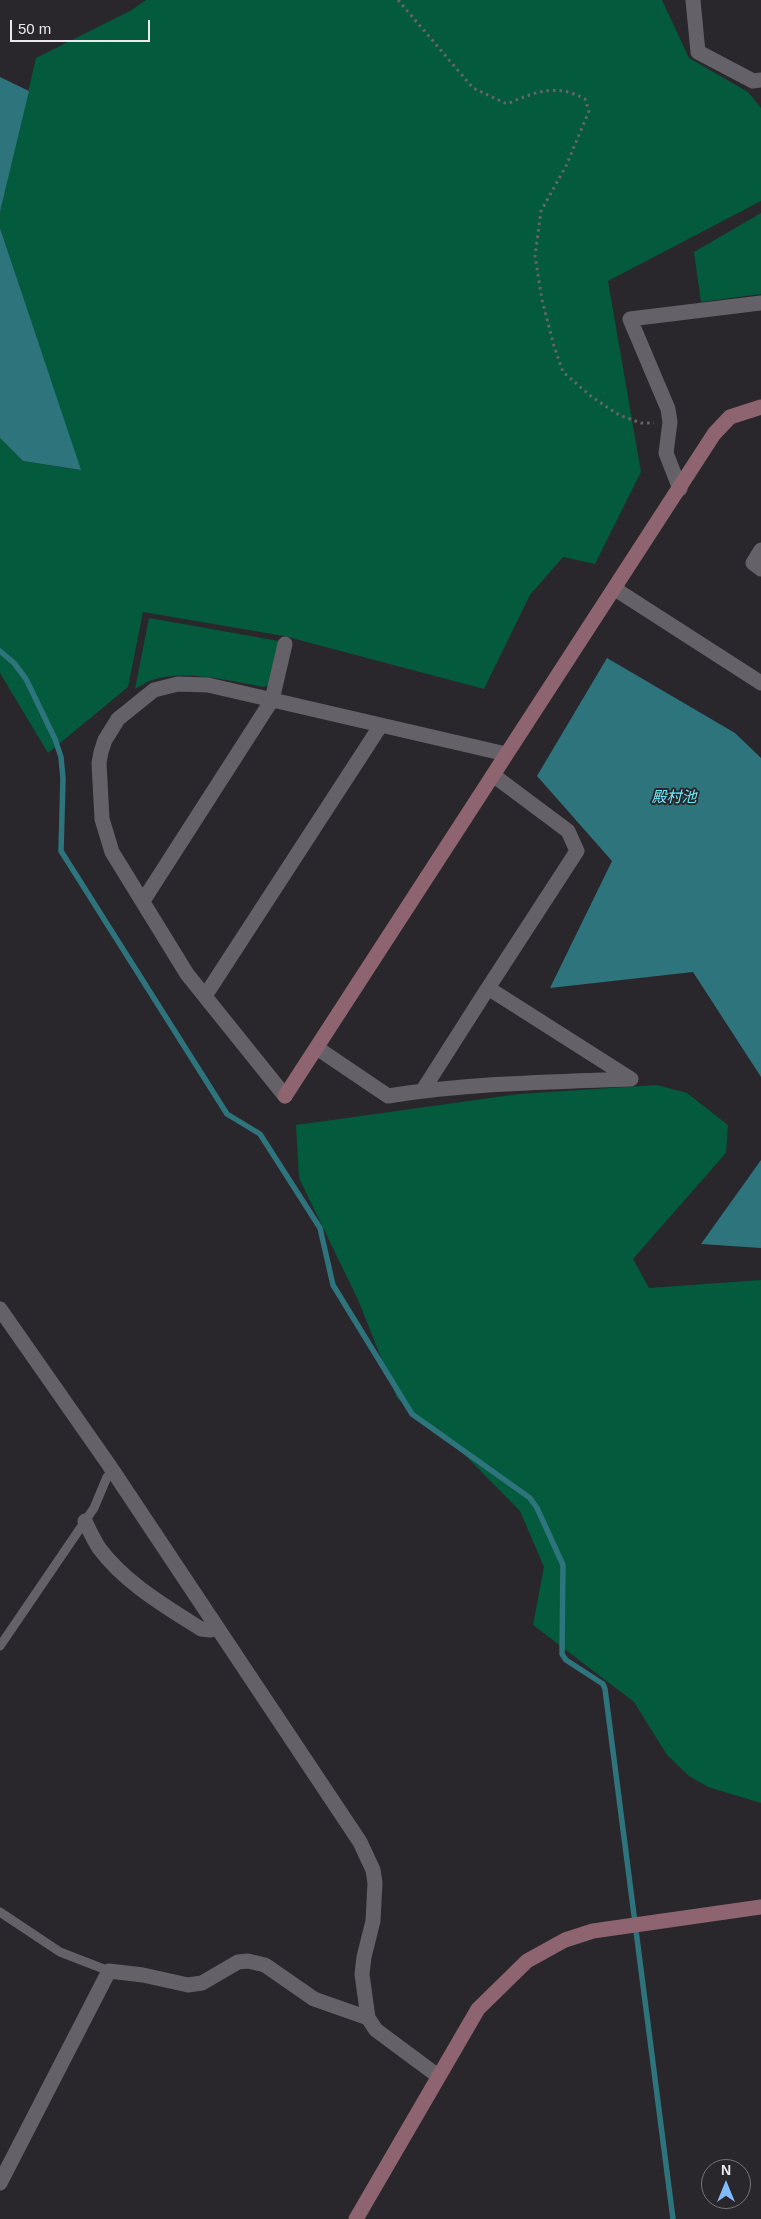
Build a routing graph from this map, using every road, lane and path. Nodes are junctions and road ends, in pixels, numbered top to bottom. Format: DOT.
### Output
graph roads {
  1 [pos="398,0"];
  2 [pos="694,0"];
  3 [pos="761,80"];
  4 [pos="761,303"];
  5 [pos="761,407"];
  6 [pos="670,422"];
  7 [pos="680,489"];
  8 [pos="761,550"];
  9 [pos="761,568"];
  10 [pos="615,589"];
  11 [pos="285,644"];
  12 [pos="761,683"];
  13 [pos="272,700"];
  14 [pos="381,725"];
  15 [pos="506,754"];
  16 [pos="492,775"];
  17 [pos="143,901"];
  18 [pos="488,988"];
  19 [pos="206,996"];
  20 [pos="316,1048"];
  21 [pos="424,1090"];
  22 [pos="0,1309"];
  23 [pos="114,1473"];
  24 [pos="85,1521"];
  25 [pos="217,1627"];
  26 [pos="0,1646"];
  27 [pos="761,1907"];
  28 [pos="0,1912"];
  29 [pos="108,1971"];
  30 [pos="368,2018"];
  31 [pos="438,2076"];
  32 [pos="0,2183"];
  33 [pos="356,2219"];
  1 -- 6 [label="path"];
  2 -- 3 [label="street"];
  4 -- 6 [label="street"];
  5 -- 7 [label="street"];
  6 -- 7 [label="street"];
  7 -- 10 [label="street"];
  8 -- 9 [label="street"];
  10 -- 12 [label="street"];
  10 -- 15 [label="street"];
  11 -- 13 [label="street"];
  13 -- 14 [label="street"];
  13 -- 17 [label="street"];
  13 -- 17 [label="street"];
  14 -- 15 [label="street"];
  14 -- 19 [label="street"];
  15 -- 16 [label="street"];
  16 -- 18 [label="street"];
  16 -- 20 [label="street"];
  17 -- 19 [label="street"];
  18 -- 21 [label="street"];
  18 -- 21 [label="street"];
  19 -- 20 [label="street"];
  20 -- 21 [label="street"];
  22 -- 23 [label="street"];
  23 -- 24 [label="lane"];
  23 -- 25 [label="street"];
  24 -- 25 [label="street"];
  24 -- 26 [label="lane"];
  25 -- 30 [label="street"];
  27 -- 31 [label="street"];
  28 -- 29 [label="lane"];
  29 -- 30 [label="street"];
  29 -- 32 [label="street"];
  30 -- 31 [label="street"];
  31 -- 33 [label="street"];
}
